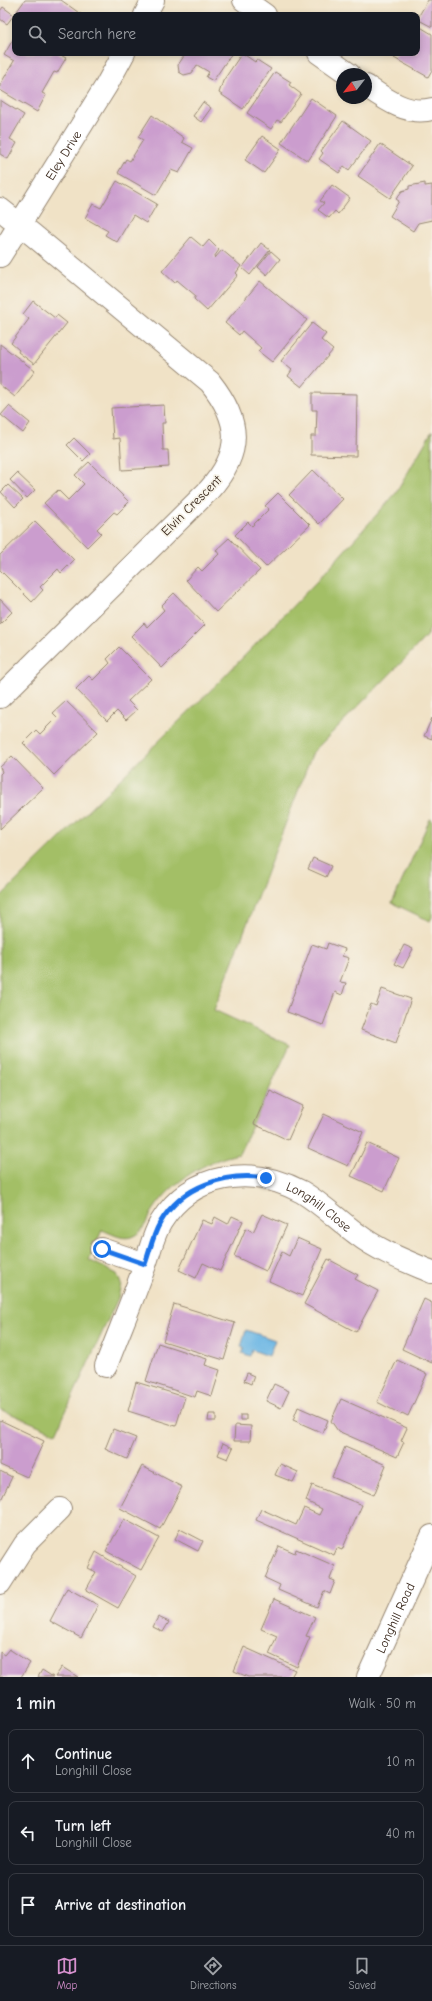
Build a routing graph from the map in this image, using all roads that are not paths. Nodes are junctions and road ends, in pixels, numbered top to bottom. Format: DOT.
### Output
graph roads {
  1 [pos="153,0"];
  2 [pos="244,0"];
  3 [pos="147,12"];
  4 [pos="261,12"];
  5 [pos="122,56"];
  6 [pos="323,56"];
  7 [pos="340,68"];
  8 [pos="372,89"];
  9 [pos="432,109"];
  10 [pos="0,209"];
  11 [pos="20,225"];
  12 [pos="0,256"];
  13 [pos="0,697"];
  14 [pos="102,1249"];
  15 [pos="145,1264"];
  16 [pos="432,1272"];
  17 [pos="106,1366"];
  18 [pos="60,1509"];
  19 [pos="432,1536"];
  20 [pos="0,1583"];
  21 [pos="368,1677"];
  1 -- 3 [label="street"];
  2 -- 4 [label="street"];
  5 -- 11 [label="street, Eley Drive"];
  6 -- 7 [label="street"];
  8 -- 9 [label="street"];
  10 -- 11 [label="street, Elvin Crescent"];
  11 -- 12 [label="street, Eley Drive"];
  11 -- 13 [label="street, Elvin Crescent"];
  14 -- 15 [label="street"];
  15 -- 16 [label="street, Longhill Close"];
  15 -- 17 [label="street, Longhill Close"];
  18 -- 20 [label="street"];
  19 -- 21 [label="street, Longhill Road"];
}
